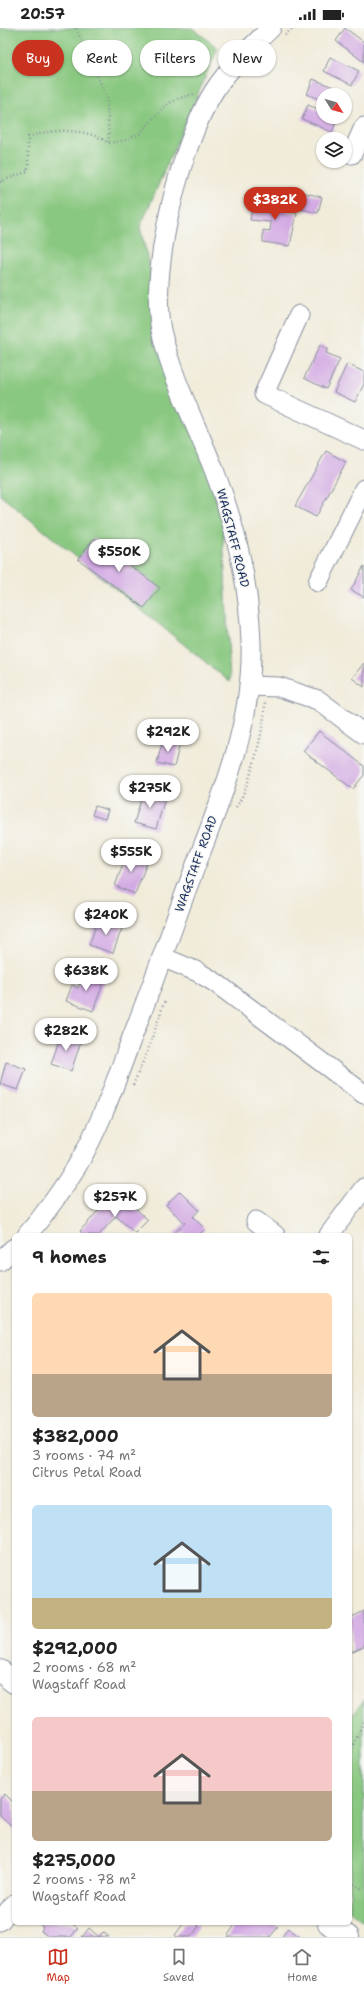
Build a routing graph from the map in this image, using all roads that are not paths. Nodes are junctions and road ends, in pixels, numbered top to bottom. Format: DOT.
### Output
graph roads {
  1 [pos="271,28"];
  2 [pos="364,127"];
  3 [pos="352,154"];
  4 [pos="299,316"];
  5 [pos="364,440"];
  6 [pos="364,489"];
  7 [pos="318,582"];
  8 [pos="249,686"];
  9 [pos="364,734"];
  10 [pos="162,958"];
  11 [pos="364,1094"];
  12 [pos="364,1188"];
  13 [pos="256,1221"];
  14 [pos="30,1233"];
  15 [pos="271,1233"];
  16 [pos="330,1233"];
  17 [pos="12,1250"];
  18 [pos="0,1262"];
  19 [pos="0,1671"];
  20 [pos="12,1680"];
  21 [pos="12,1906"];
  22 [pos="0,1921"];
  23 [pos="332,1925"];
  24 [pos="348,1937"];
  1 -- 8 [label="street, WAGSTAFF ROAD"];
  2 -- 3 [label="street"];
  4 -- 5 [label="street"];
  6 -- 7 [label="street"];
  8 -- 9 [label="street"];
  8 -- 10 [label="street, WAGSTAFF ROAD"];
  10 -- 11 [label="street"];
  10 -- 14 [label="street, WAGSTAFF ROAD"];
  12 -- 16 [label="street"];
  13 -- 15 [label="street"];
  17 -- 18 [label="street"];
  19 -- 20 [label="highway"];
  21 -- 22 [label="street"];
  23 -- 24 [label="highway"];
}
